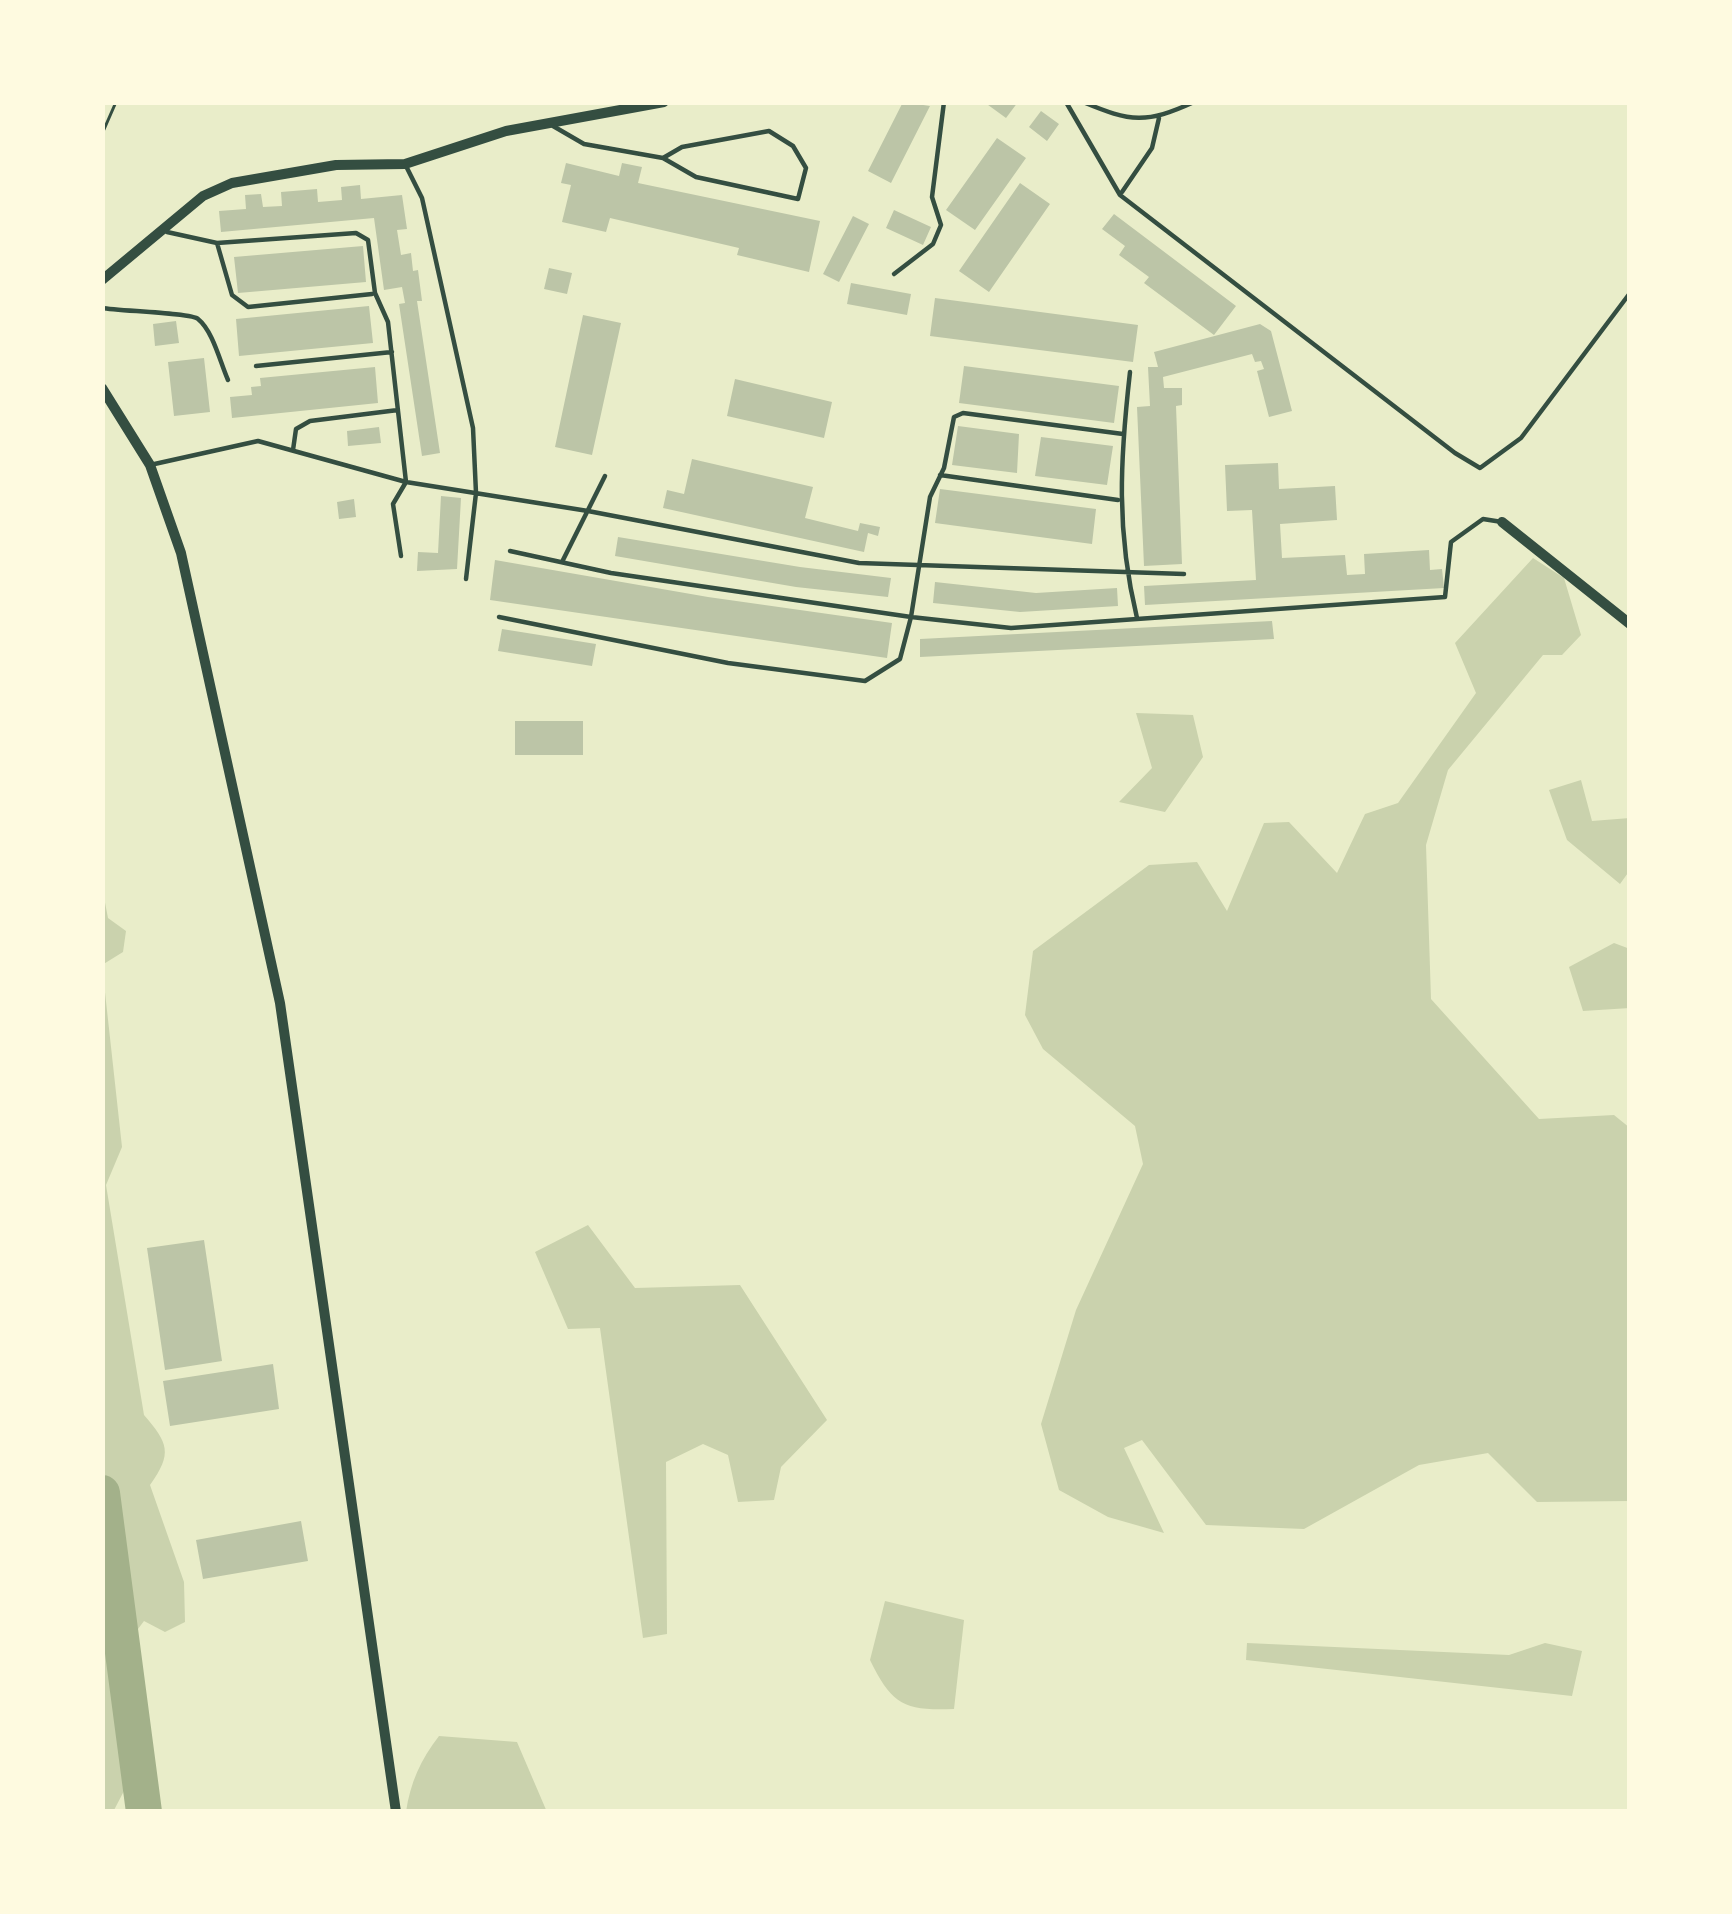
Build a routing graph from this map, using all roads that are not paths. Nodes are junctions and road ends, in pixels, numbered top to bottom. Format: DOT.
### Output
graph roads {
  1 [pos="664,102"];
  2 [pos="944,102"];
  3 [pos="1066,102"];
  4 [pos="1083,102"];
  5 [pos="1194,102"];
  6 [pos="1160,118"];
  7 [pos="548,123"];
  8 [pos="663,158"];
  9 [pos="405,164"];
  10 [pos="1120,195"];
  11 [pos="161,231"];
  12 [pos="217,243"];
  13 [pos="894,274"];
  14 [pos="102,280"];
  15 [pos="375,293"];
  16 [pos="1630,293"];
  17 [pos="102,308"];
  18 [pos="392,352"];
  19 [pos="256,366"];
  20 [pos="1130,372"];
  21 [pos="228,380"];
  22 [pos="102,388"];
  23 [pos="398,410"];
  24 [pos="1123,434"];
  25 [pos="292,452"];
  26 [pos="150,465"];
  27 [pos="940,475"];
  28 [pos="605,476"];
  29 [pos="406,482"];
  30 [pos="476,493"];
  31 [pos="1118,500"];
  32 [pos="588,511"];
  33 [pos="1502,522"];
  34 [pos="510,551"];
  35 [pos="401,556"];
  36 [pos="562,562"];
  37 [pos="920,563"];
  38 [pos="1125,572"];
  39 [pos="1184,574"];
  40 [pos="466,579"];
  41 [pos="499,616"];
  42 [pos="911,617"];
  43 [pos="1137,618"];
  44 [pos="1630,624"];
  45 [pos="396,1812"];
  1 -- 7 [label="street"];
  2 -- 13 [label="lane"];
  3 -- 10 [label="lane"];
  4 -- 6 [label="lane"];
  5 -- 6 [label="lane"];
  6 -- 10 [label="lane"];
  7 -- 8 [label="lane"];
  7 -- 9 [label="street"];
  8 -- 8 [label="lane"];
  9 -- 11 [label="street"];
  9 -- 30 [label="lane"];
  10 -- 16 [label="lane"];
  11 -- 12 [label="lane"];
  11 -- 14 [label="street"];
  12 -- 15 [label="lane"];
  12 -- 15 [label="lane"];
  15 -- 18 [label="lane"];
  17 -- 21 [label="lane"];
  18 -- 19 [label="lane"];
  18 -- 23 [label="lane"];
  20 -- 24 [label="lane"];
  22 -- 26 [label="street"];
  23 -- 25 [label="lane"];
  23 -- 29 [label="lane"];
  24 -- 27 [label="lane"];
  24 -- 31 [label="lane"];
  25 -- 26 [label="lane"];
  25 -- 29 [label="lane"];
  26 -- 45 [label="street"];
  27 -- 31 [label="lane"];
  27 -- 37 [label="lane"];
  28 -- 32 [label="lane"];
  29 -- 30 [label="lane"];
  29 -- 35 [label="lane"];
  30 -- 32 [label="lane"];
  30 -- 40 [label="lane"];
  31 -- 38 [label="lane"];
  32 -- 36 [label="lane"];
  32 -- 37 [label="lane"];
  33 -- 43 [label="lane"];
  33 -- 44 [label="street"];
  34 -- 36 [label="lane"];
  36 -- 42 [label="lane"];
  37 -- 38 [label="lane"];
  37 -- 42 [label="lane"];
  38 -- 39 [label="lane"];
  38 -- 43 [label="lane"];
  41 -- 42 [label="lane"];
  42 -- 43 [label="lane"];
}
